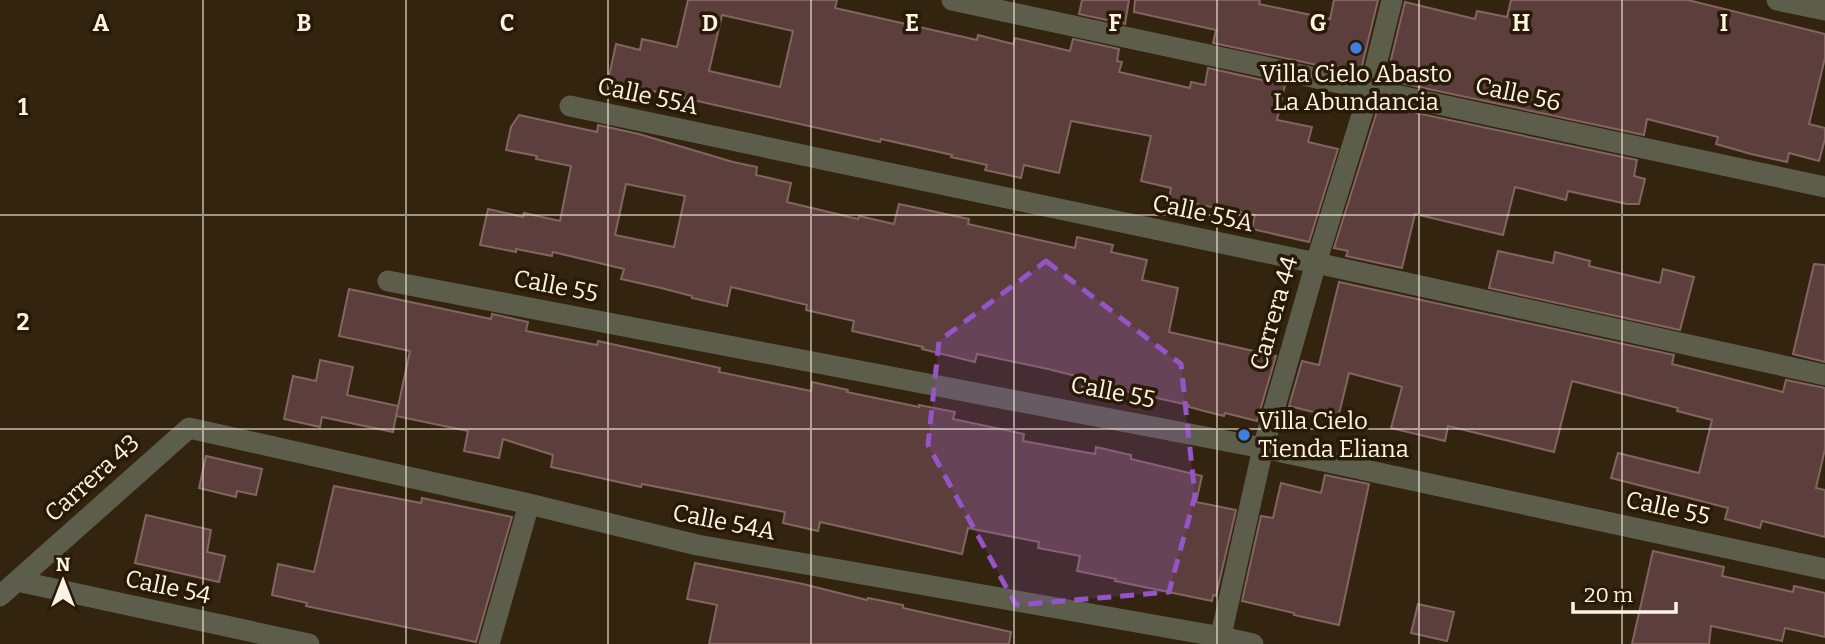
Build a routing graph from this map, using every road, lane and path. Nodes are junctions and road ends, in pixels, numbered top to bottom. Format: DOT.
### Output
graph roads {
  1 [pos="952,0"];
  2 [pos="1392,0"];
  3 [pos="1777,0"];
  4 [pos="1825,10"];
  5 [pos="1370,89"];
  6 [pos="570,106"];
  7 [pos="1825,187"];
  8 [pos="1316,263"];
  9 [pos="388,281"];
  10 [pos="1825,375"];
  11 [pos="189,428"];
  12 [pos="1263,448"];
  13 [pos="529,503"];
  14 [pos="1825,569"];
  15 [pos="17,581"];
  16 [pos="0,596"];
  17 [pos="1220,640"];
  18 [pos="309,644"];
  19 [pos="489,644"];
  20 [pos="1253,644"];
  1 -- 5 [label="street, Calle 56"];
  2 -- 5 [label="street, Carrera 44"];
  3 -- 4 [label="street"];
  5 -- 7 [label="street, Calle 56"];
  5 -- 8 [label="street, Carrera 44"];
  6 -- 8 [label="street, Calle 55A"];
  8 -- 10 [label="street, Calle 55A"];
  8 -- 12 [label="street, Carrera 44"];
  9 -- 12 [label="street, Calle 55"];
  11 -- 13 [label="street, Calle 54A"];
  11 -- 15 [label="street, Carrera 43"];
  12 -- 14 [label="street, Calle 55"];
  12 -- 17 [label="street, Carrera 44"];
  13 -- 17 [label="street, Calle 54A"];
  13 -- 19 [label="street"];
  15 -- 16 [label="street, Carrera 43"];
  15 -- 18 [label="street, Calle 54"];
  17 -- 20 [label="street, Calle 54A"];
}
